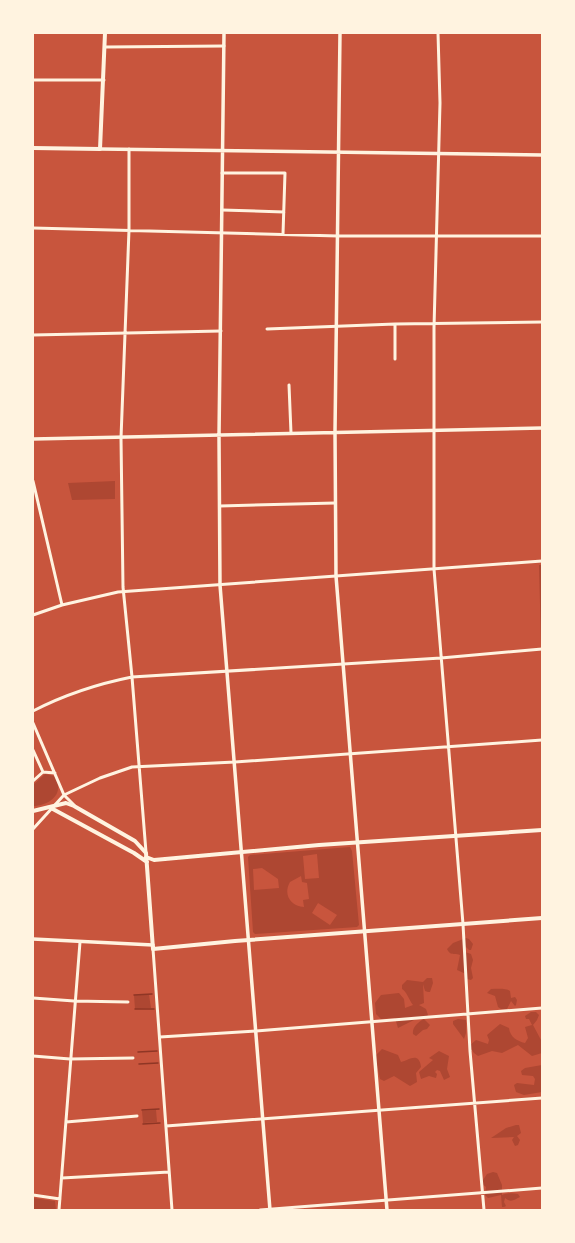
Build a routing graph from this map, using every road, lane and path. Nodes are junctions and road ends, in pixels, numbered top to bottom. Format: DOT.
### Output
graph roads {
  1 [pos="105,33"];
  2 [pos="224,33"];
  3 [pos="340,33"];
  4 [pos="438,33"];
  5 [pos="224,46"];
  6 [pos="106,47"];
  7 [pos="33,80"];
  8 [pos="104,80"];
  9 [pos="33,148"];
  10 [pos="100,149"];
  11 [pos="129,150"];
  12 [pos="222,150"];
  13 [pos="339,153"];
  14 [pos="438,154"];
  15 [pos="542,155"];
  16 [pos="222,172"];
  17 [pos="222,210"];
  18 [pos="284,212"];
  19 [pos="33,228"];
  20 [pos="129,230"];
  21 [pos="222,233"];
  22 [pos="283,234"];
  23 [pos="338,236"];
  24 [pos="437,236"];
  25 [pos="542,236"];
  26 [pos="542,322"];
  27 [pos="434,323"];
  28 [pos="395,324"];
  29 [pos="336,326"];
  30 [pos="267,329"];
  31 [pos="221,331"];
  32 [pos="124,332"];
  33 [pos="33,335"];
  34 [pos="395,359"];
  35 [pos="289,384"];
  36 [pos="542,428"];
  37 [pos="434,430"];
  38 [pos="335,432"];
  39 [pos="291,433"];
  40 [pos="220,434"];
  41 [pos="121,436"];
  42 [pos="33,439"];
  43 [pos="33,481"];
  44 [pos="335,503"];
  45 [pos="220,506"];
  46 [pos="542,562"];
  47 [pos="434,570"];
  48 [pos="336,576"];
  49 [pos="220,585"];
  50 [pos="123,592"];
  51 [pos="62,605"];
  52 [pos="33,615"];
  53 [pos="542,649"];
  54 [pos="442,658"];
  55 [pos="342,664"];
  56 [pos="228,672"];
  57 [pos="132,677"];
  58 [pos="33,711"];
  59 [pos="33,723"];
  60 [pos="542,740"];
  61 [pos="448,747"];
  62 [pos="33,750"];
  63 [pos="350,753"];
  64 [pos="235,762"];
  65 [pos="139,766"];
  66 [pos="43,772"];
  67 [pos="55,773"];
  68 [pos="33,781"];
  69 [pos="64,795"];
  70 [pos="74,806"];
  71 [pos="51,808"];
  72 [pos="33,811"];
  73 [pos="33,829"];
  74 [pos="542,830"];
  75 [pos="455,836"];
  76 [pos="357,842"];
  77 [pos="242,852"];
  78 [pos="146,858"];
  79 [pos="542,918"];
  80 [pos="463,924"];
  81 [pos="364,932"];
  82 [pos="33,940"];
  83 [pos="248,940"];
  84 [pos="80,942"];
  85 [pos="153,947"];
  86 [pos="33,998"];
  87 [pos="74,1002"];
  88 [pos="128,1002"];
  89 [pos="542,1008"];
  90 [pos="469,1014"];
  91 [pos="373,1022"];
  92 [pos="256,1031"];
  93 [pos="160,1036"];
  94 [pos="33,1056"];
  95 [pos="133,1058"];
  96 [pos="70,1059"];
  97 [pos="542,1098"];
  98 [pos="475,1102"];
  99 [pos="379,1110"];
  100 [pos="137,1116"];
  101 [pos="263,1120"];
  102 [pos="66,1122"];
  103 [pos="166,1126"];
  104 [pos="169,1172"];
  105 [pos="62,1178"];
  106 [pos="542,1188"];
  107 [pos="482,1192"];
  108 [pos="33,1196"];
  109 [pos="60,1199"];
  110 [pos="387,1199"];
  111 [pos="58,1210"];
  112 [pos="172,1210"];
  113 [pos="260,1210"];
  114 [pos="270,1210"];
  115 [pos="387,1210"];
  116 [pos="484,1210"];
  1 -- 6 [label="main road"];
  2 -- 5 [label="street"];
  3 -- 13 [label="street"];
  4 -- 14 [label="street"];
  5 -- 6 [label="street"];
  5 -- 12 [label="street"];
  6 -- 8 [label="main road"];
  7 -- 8 [label="street"];
  8 -- 10 [label="main road"];
  9 -- 10 [label="main road"];
  10 -- 11 [label="street"];
  11 -- 12 [label="street"];
  11 -- 20 [label="street"];
  12 -- 13 [label="street"];
  12 -- 16 [label="street"];
  13 -- 14 [label="street"];
  13 -- 23 [label="street"];
  14 -- 15 [label="street"];
  14 -- 24 [label="street"];
  16 -- 17 [label="street"];
  16 -- 18 [label="street"];
  17 -- 18 [label="street"];
  17 -- 21 [label="street"];
  18 -- 22 [label="street"];
  19 -- 20 [label="street"];
  20 -- 21 [label="street"];
  20 -- 32 [label="street"];
  21 -- 22 [label="street"];
  21 -- 31 [label="street"];
  22 -- 23 [label="street"];
  23 -- 24 [label="street"];
  23 -- 29 [label="street"];
  24 -- 25 [label="street"];
  24 -- 27 [label="street"];
  26 -- 27 [label="street"];
  27 -- 28 [label="street"];
  27 -- 37 [label="street"];
  28 -- 29 [label="street"];
  28 -- 34 [label="street"];
  29 -- 30 [label="street"];
  29 -- 38 [label="street"];
  31 -- 32 [label="street"];
  31 -- 40 [label="street"];
  32 -- 33 [label="street"];
  32 -- 41 [label="street"];
  35 -- 39 [label="street"];
  36 -- 37 [label="street"];
  37 -- 38 [label="street"];
  37 -- 47 [label="street"];
  38 -- 39 [label="street"];
  38 -- 44 [label="street"];
  39 -- 40 [label="street"];
  40 -- 41 [label="street"];
  40 -- 45 [label="street"];
  41 -- 42 [label="street"];
  41 -- 50 [label="street"];
  43 -- 51 [label="street"];
  44 -- 45 [label="street"];
  44 -- 48 [label="street"];
  45 -- 49 [label="street"];
  46 -- 47 [label="street"];
  47 -- 48 [label="street"];
  47 -- 54 [label="street"];
  48 -- 49 [label="street"];
  48 -- 55 [label="street"];
  49 -- 50 [label="street"];
  49 -- 56 [label="street"];
  50 -- 51 [label="street"];
  50 -- 57 [label="street"];
  51 -- 52 [label="street"];
  53 -- 54 [label="street"];
  54 -- 55 [label="street"];
  54 -- 61 [label="street"];
  55 -- 56 [label="street"];
  55 -- 63 [label="street"];
  56 -- 57 [label="street"];
  56 -- 64 [label="street"];
  57 -- 58 [label="street"];
  57 -- 65 [label="street"];
  59 -- 67 [label="street"];
  60 -- 61 [label="street"];
  61 -- 63 [label="street"];
  61 -- 75 [label="street"];
  62 -- 66 [label="street"];
  63 -- 64 [label="street"];
  63 -- 76 [label="street"];
  64 -- 65 [label="street"];
  64 -- 77 [label="street"];
  65 -- 69 [label="street"];
  65 -- 78 [label="street"];
  66 -- 67 [label="street"];
  66 -- 68 [label="street"];
  67 -- 69 [label="street"];
  69 -- 70 [label="street"];
  69 -- 71 [label="street"];
  70 -- 71 [label="main road"];
  70 -- 78 [label="main road"];
  71 -- 72 [label="main road"];
  71 -- 73 [label="street"];
  71 -- 78 [label="main road"];
  74 -- 75 [label="main road"];
  75 -- 76 [label="main road"];
  75 -- 80 [label="street"];
  76 -- 77 [label="main road"];
  76 -- 81 [label="street"];
  77 -- 78 [label="main road"];
  77 -- 83 [label="street"];
  78 -- 85 [label="main road"];
  79 -- 80 [label="main road"];
  80 -- 81 [label="main road"];
  80 -- 90 [label="street"];
  81 -- 83 [label="main road"];
  81 -- 91 [label="street"];
  82 -- 84 [label="street"];
  83 -- 85 [label="main road"];
  83 -- 92 [label="street"];
  84 -- 85 [label="street"];
  84 -- 87 [label="street"];
  85 -- 93 [label="street"];
  86 -- 87 [label="street"];
  87 -- 88 [label="street"];
  87 -- 96 [label="street"];
  89 -- 90 [label="street"];
  90 -- 91 [label="street"];
  90 -- 98 [label="street"];
  91 -- 92 [label="street"];
  91 -- 99 [label="street"];
  92 -- 93 [label="street"];
  92 -- 101 [label="street"];
  93 -- 103 [label="street"];
  94 -- 96 [label="street"];
  95 -- 96 [label="street"];
  96 -- 102 [label="street"];
  97 -- 98 [label="street"];
  98 -- 99 [label="street"];
  98 -- 107 [label="street"];
  99 -- 101 [label="street"];
  99 -- 110 [label="street"];
  100 -- 102 [label="street"];
  101 -- 103 [label="street"];
  101 -- 114 [label="street"];
  102 -- 105 [label="street"];
  103 -- 104 [label="street"];
  104 -- 105 [label="street"];
  104 -- 112 [label="street"];
  105 -- 109 [label="street"];
  106 -- 107 [label="street"];
  107 -- 110 [label="street"];
  107 -- 116 [label="street"];
  108 -- 109 [label="street"];
  109 -- 111 [label="street"];
  110 -- 114 [label="street"];
  110 -- 115 [label="street"];
  113 -- 114 [label="street"];
}
